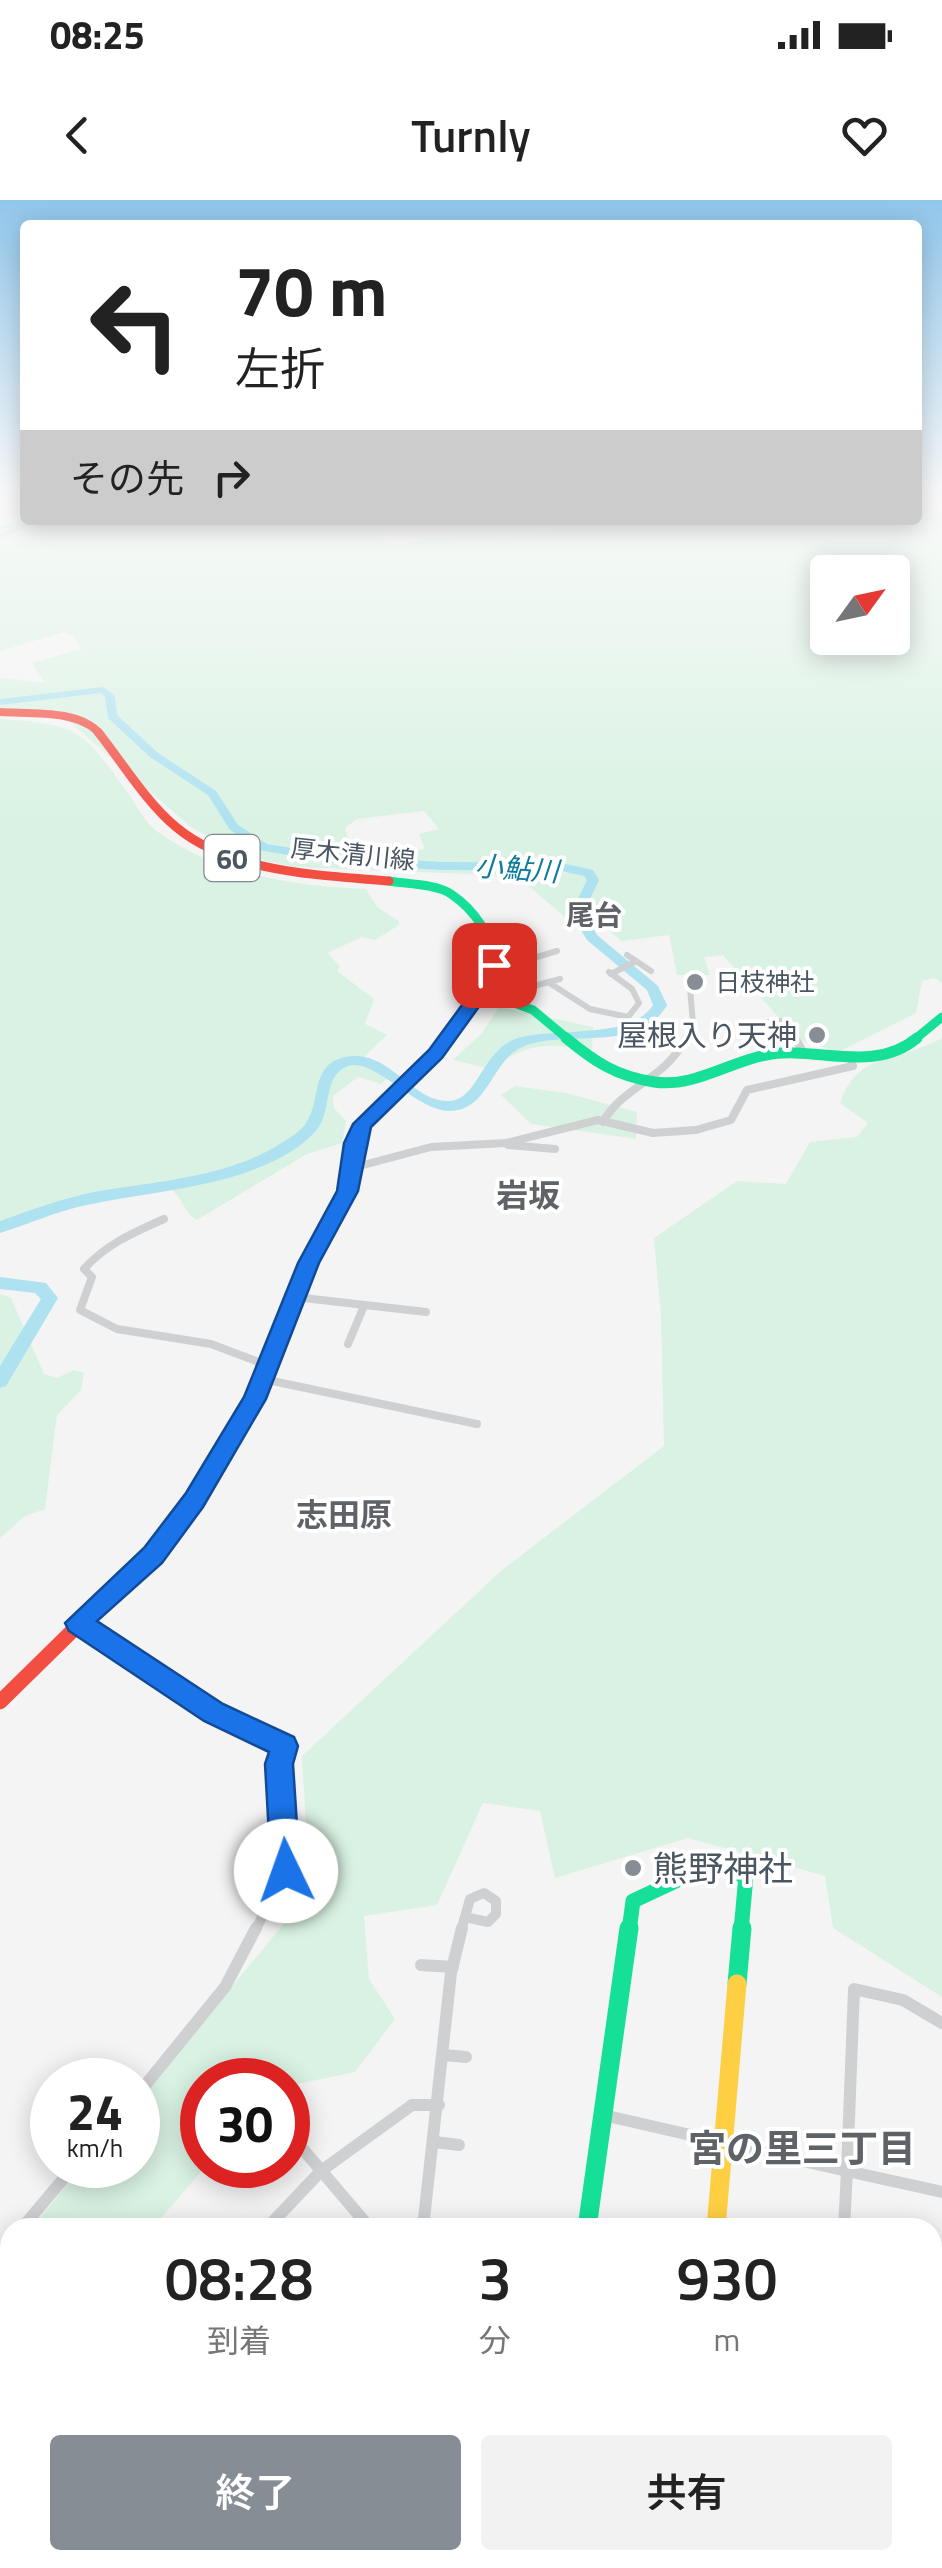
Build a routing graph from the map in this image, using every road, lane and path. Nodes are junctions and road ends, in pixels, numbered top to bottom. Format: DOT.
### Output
graph roads {
  1 [pos="0,712"];
  2 [pos="533,936"];
  3 [pos="492,947"];
  4 [pos="556,951"];
  5 [pos="627,955"];
  6 [pos="635,962"];
  7 [pos="493,967"];
  8 [pos="651,971"];
  9 [pos="560,979"];
  10 [pos="550,984"];
  11 [pos="690,987"];
  12 [pos="482,990"];
  13 [pos="509,993"];
  14 [pos="942,1018"];
  15 [pos="753,1022"];
  16 [pos="804,1053"];
  17 [pos="851,1058"];
  18 [pos="650,1083"];
  19 [pos="603,1122"];
  20 [pos="506,1143"];
  21 [pos="555,1149"];
  22 [pos="352,1168"];
  23 [pos="164,1219"];
  24 [pos="294,1297"];
  25 [pos="364,1306"];
  26 [pos="426,1312"];
  27 [pos="348,1344"];
  28 [pos="266,1372"];
  29 [pos="477,1424"];
  30 [pos="78,1623"];
  31 [pos="0,1702"];
  32 [pos="464,1918"];
  33 [pos="421,1965"];
  34 [pos="453,1967"];
  35 [pos="942,2022"];
  36 [pos="444,2055"];
  37 [pos="466,2058"];
  38 [pos="160,2067"];
  39 [pos="439,2105"];
  40 [pos="603,2114"];
  41 [pos="435,2142"];
  42 [pos="724,2144"];
  43 [pos="459,2145"];
  44 [pos="310,2158"];
  45 [pos="321,2171"];
  46 [pos="847,2171"];
  47 [pos="56,2188"];
  48 [pos="942,2192"];
  49 [pos="31,2218"];
  50 [pos="276,2218"];
  51 [pos="361,2218"];
  52 [pos="424,2218"];
  53 [pos="588,2218"];
  54 [pos="717,2218"];
  55 [pos="845,2218"];
  1 -- 3 [label="main road, 厚木清川線 / 60"];
  2 -- 3 [label="street"];
  3 -- 7 [label="main road, 60"];
  4 -- 7 [label="street"];
  5 -- 6 [label="street"];
  6 -- 8 [label="street"];
  6 -- 10 [label="street"];
  7 -- 12 [label="main road"];
  9 -- 10 [label="street"];
  10 -- 13 [label="street"];
  11 -- 18 [label="street"];
  12 -- 13 [label="main road"];
  12 -- 22 [label="main road"];
  13 -- 18 [label="main road"];
  14 -- 17 [label="main road"];
  15 -- 16 [label="street"];
  16 -- 17 [label="main road"];
  16 -- 18 [label="main road"];
  17 -- 19 [label="street"];
  18 -- 19 [label="street"];
  19 -- 20 [label="street"];
  20 -- 21 [label="street"];
  20 -- 22 [label="street"];
  22 -- 24 [label="main road"];
  23 -- 28 [label="street"];
  24 -- 25 [label="street"];
  24 -- 28 [label="main road"];
  25 -- 26 [label="street"];
  25 -- 27 [label="street"];
  28 -- 29 [label="street"];
  28 -- 30 [label="main road"];
  30 -- 31 [label="main road"];
  30 -- 38 [label="street"];
  32 -- 34 [label="street"];
  33 -- 34 [label="street"];
  34 -- 36 [label="street"];
  35 -- 46 [label="street"];
  36 -- 37 [label="street"];
  36 -- 39 [label="street"];
  39 -- 41 [label="street"];
  39 -- 45 [label="street"];
  40 -- 42 [label="street"];
  40 -- 42 [label="main road"];
  40 -- 53 [label="main road"];
  41 -- 43 [label="street"];
  41 -- 52 [label="street"];
  42 -- 46 [label="street"];
  42 -- 54 [label="main road"];
  44 -- 45 [label="street"];
  45 -- 50 [label="street"];
  45 -- 51 [label="street"];
  46 -- 48 [label="street"];
  46 -- 55 [label="street"];
  47 -- 49 [label="street"];
}
